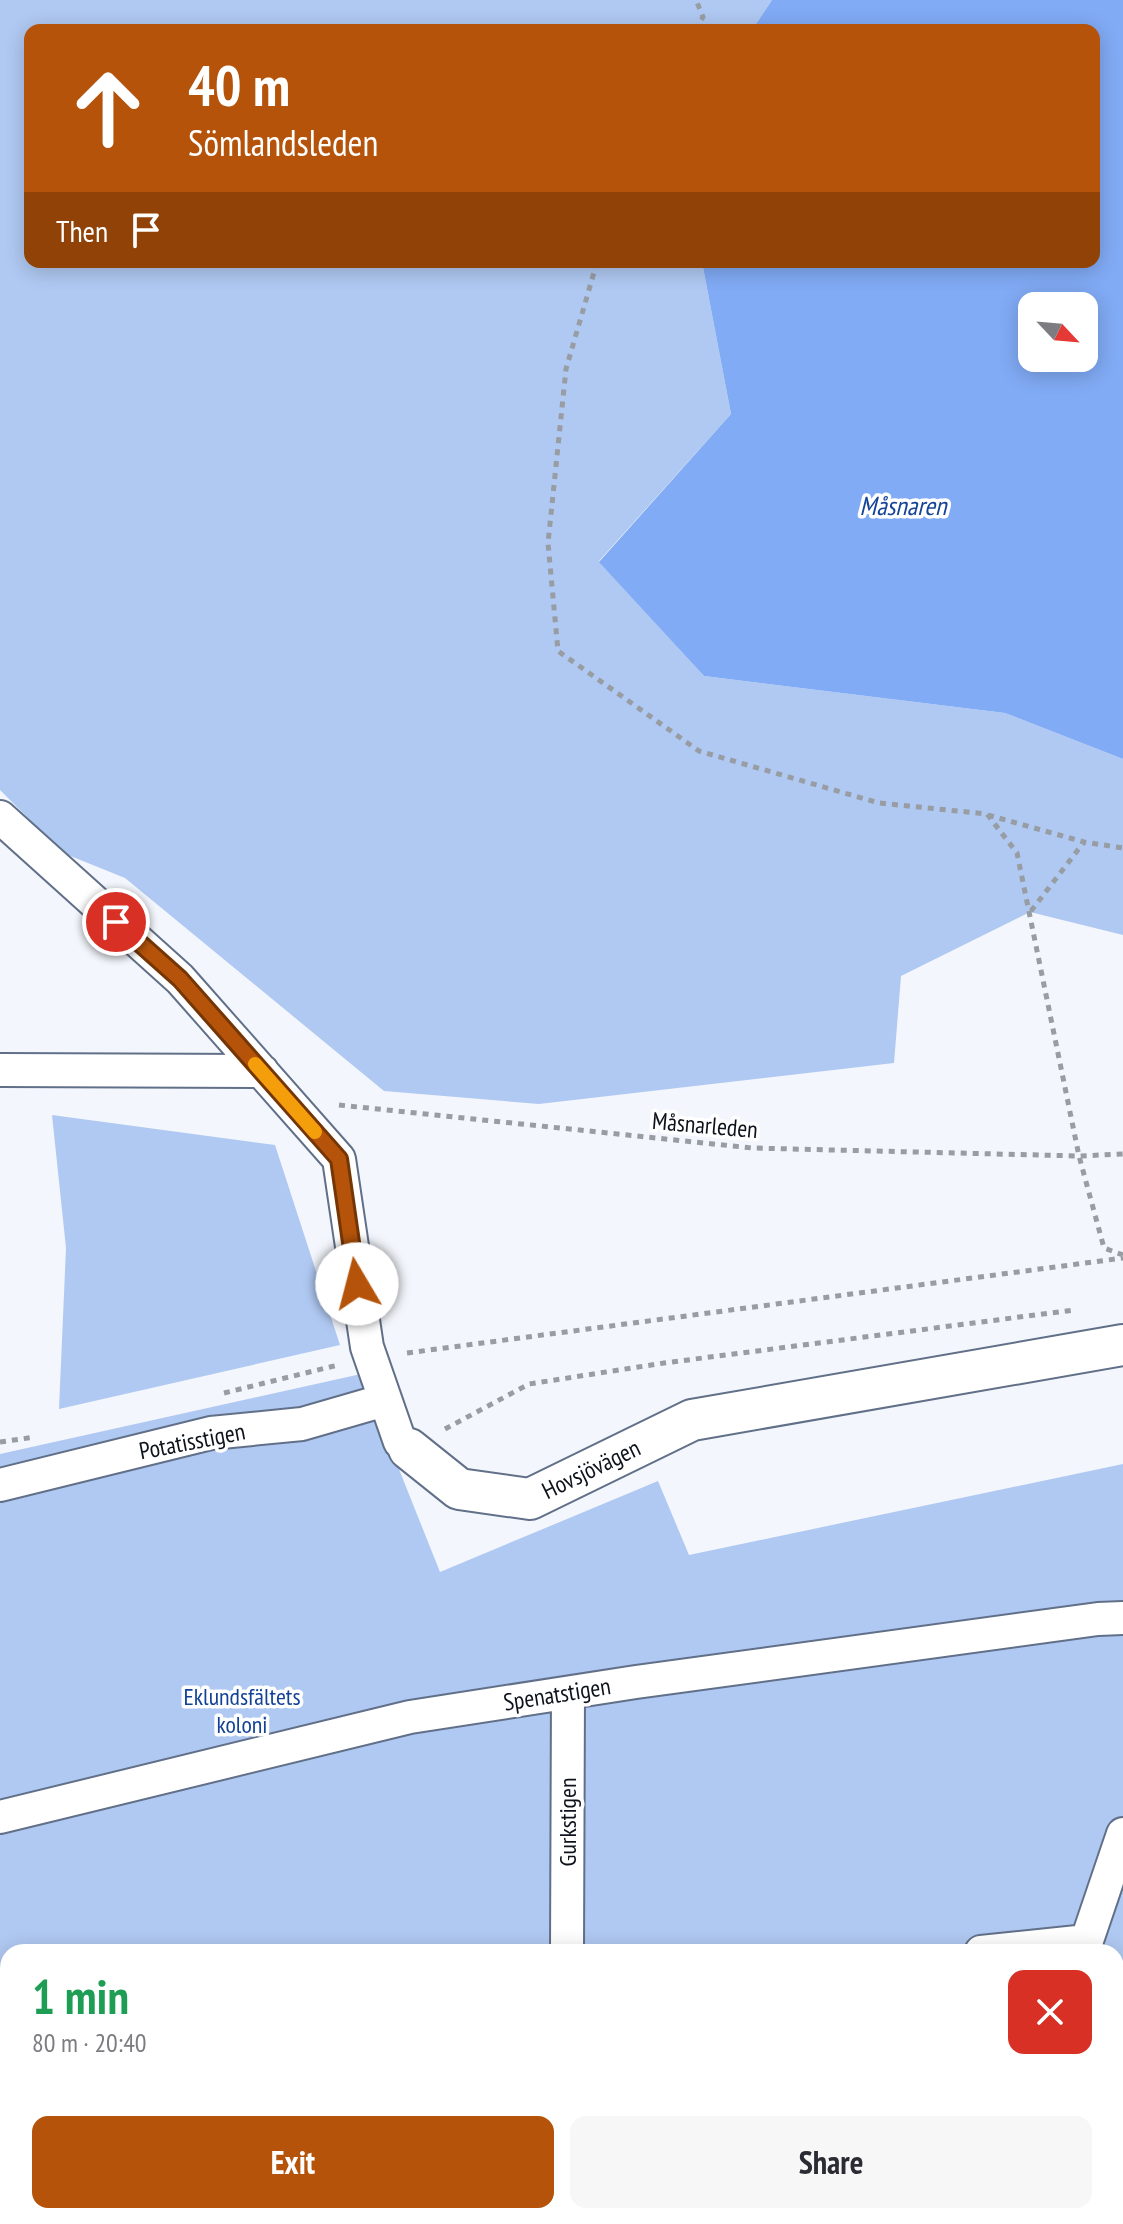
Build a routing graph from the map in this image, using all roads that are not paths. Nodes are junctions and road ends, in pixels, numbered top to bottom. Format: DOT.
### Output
graph roads {
  1 [pos="0,817"];
  2 [pos="0,1070"];
  3 [pos="262,1071"];
  4 [pos="1123,1345"];
  5 [pos="385,1400"];
  6 [pos="409,1449"];
  7 [pos="0,1485"];
  8 [pos="1123,1618"];
  9 [pos="568,1693"];
  10 [pos="0,1817"];
  11 [pos="1123,1834"];
  12 [pos="567,1944"];
  13 [pos="1086,1944"];
  1 -- 3 [label="street, Hovsjövägen"];
  2 -- 3 [label="street"];
  3 -- 5 [label="street, Hovsjövägen"];
  4 -- 6 [label="street, Hovsjövägen"];
  5 -- 6 [label="street, Hovsjövägen"];
  5 -- 7 [label="street, Potatisstigen"];
  8 -- 9 [label="street, Spenatstigen"];
  9 -- 10 [label="street, Spenatstigen"];
  9 -- 12 [label="street, Gurkstigen"];
  11 -- 13 [label="street"];
}
